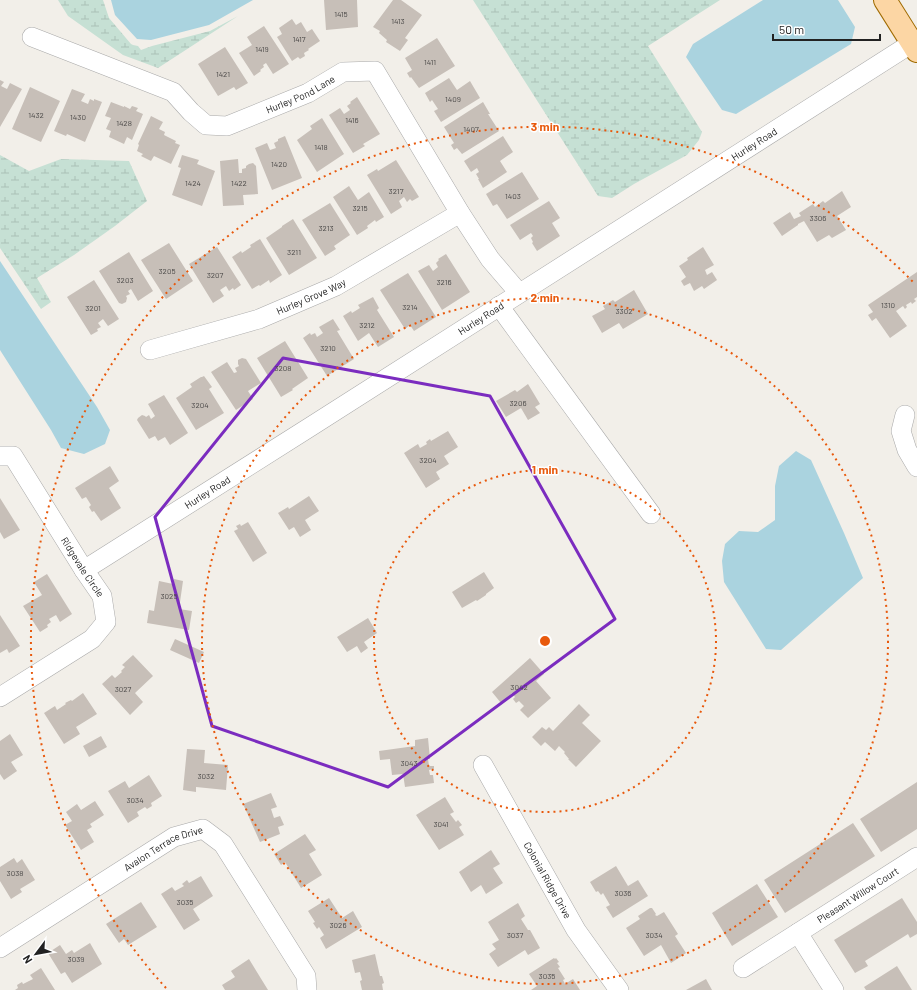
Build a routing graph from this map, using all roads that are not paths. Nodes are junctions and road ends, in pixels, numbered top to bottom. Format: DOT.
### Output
graph roads {
  1 [pos="885,0"];
  2 [pos="32,37"];
  3 [pos="915,45"];
  4 [pos="460,213"];
  5 [pos="519,293"];
  6 [pos="499,306"];
  7 [pos="150,350"];
  8 [pos="905,415"];
  9 [pos="0,456"];
  10 [pos="917,467"];
  11 [pos="651,514"];
  12 [pos="84,570"];
  13 [pos="0,697"];
  14 [pos="484,765"];
  15 [pos="917,858"];
  16 [pos="798,933"];
  17 [pos="0,948"];
  18 [pos="743,968"];
  19 [pos="307,990"];
  20 [pos="619,990"];
  21 [pos="834,990"];
  1 -- 3 [label="main road"];
  2 -- 4 [label="street, Hurley Pond Lane"];
  3 -- 5 [label="street, Hurley Road"];
  4 -- 5 [label="street, Hurley Pond Lane"];
  4 -- 7 [label="street, Hurley Grove Way"];
  5 -- 6 [label="street, Hurley Road"];
  6 -- 11 [label="street"];
  6 -- 12 [label="street, Hurley Road"];
  8 -- 10 [label="street"];
  9 -- 12 [label="street, Ridgevale Circle"];
  12 -- 13 [label="street, Ridgevale Circle"];
  14 -- 20 [label="street, Colonial Ridge Drive"];
  15 -- 16 [label="street, Pleasant Willow Court"];
  16 -- 18 [label="street, Pleasant Willow Court"];
  16 -- 21 [label="street"];
  17 -- 19 [label="street, Avalon Terrace Drive"];
}
